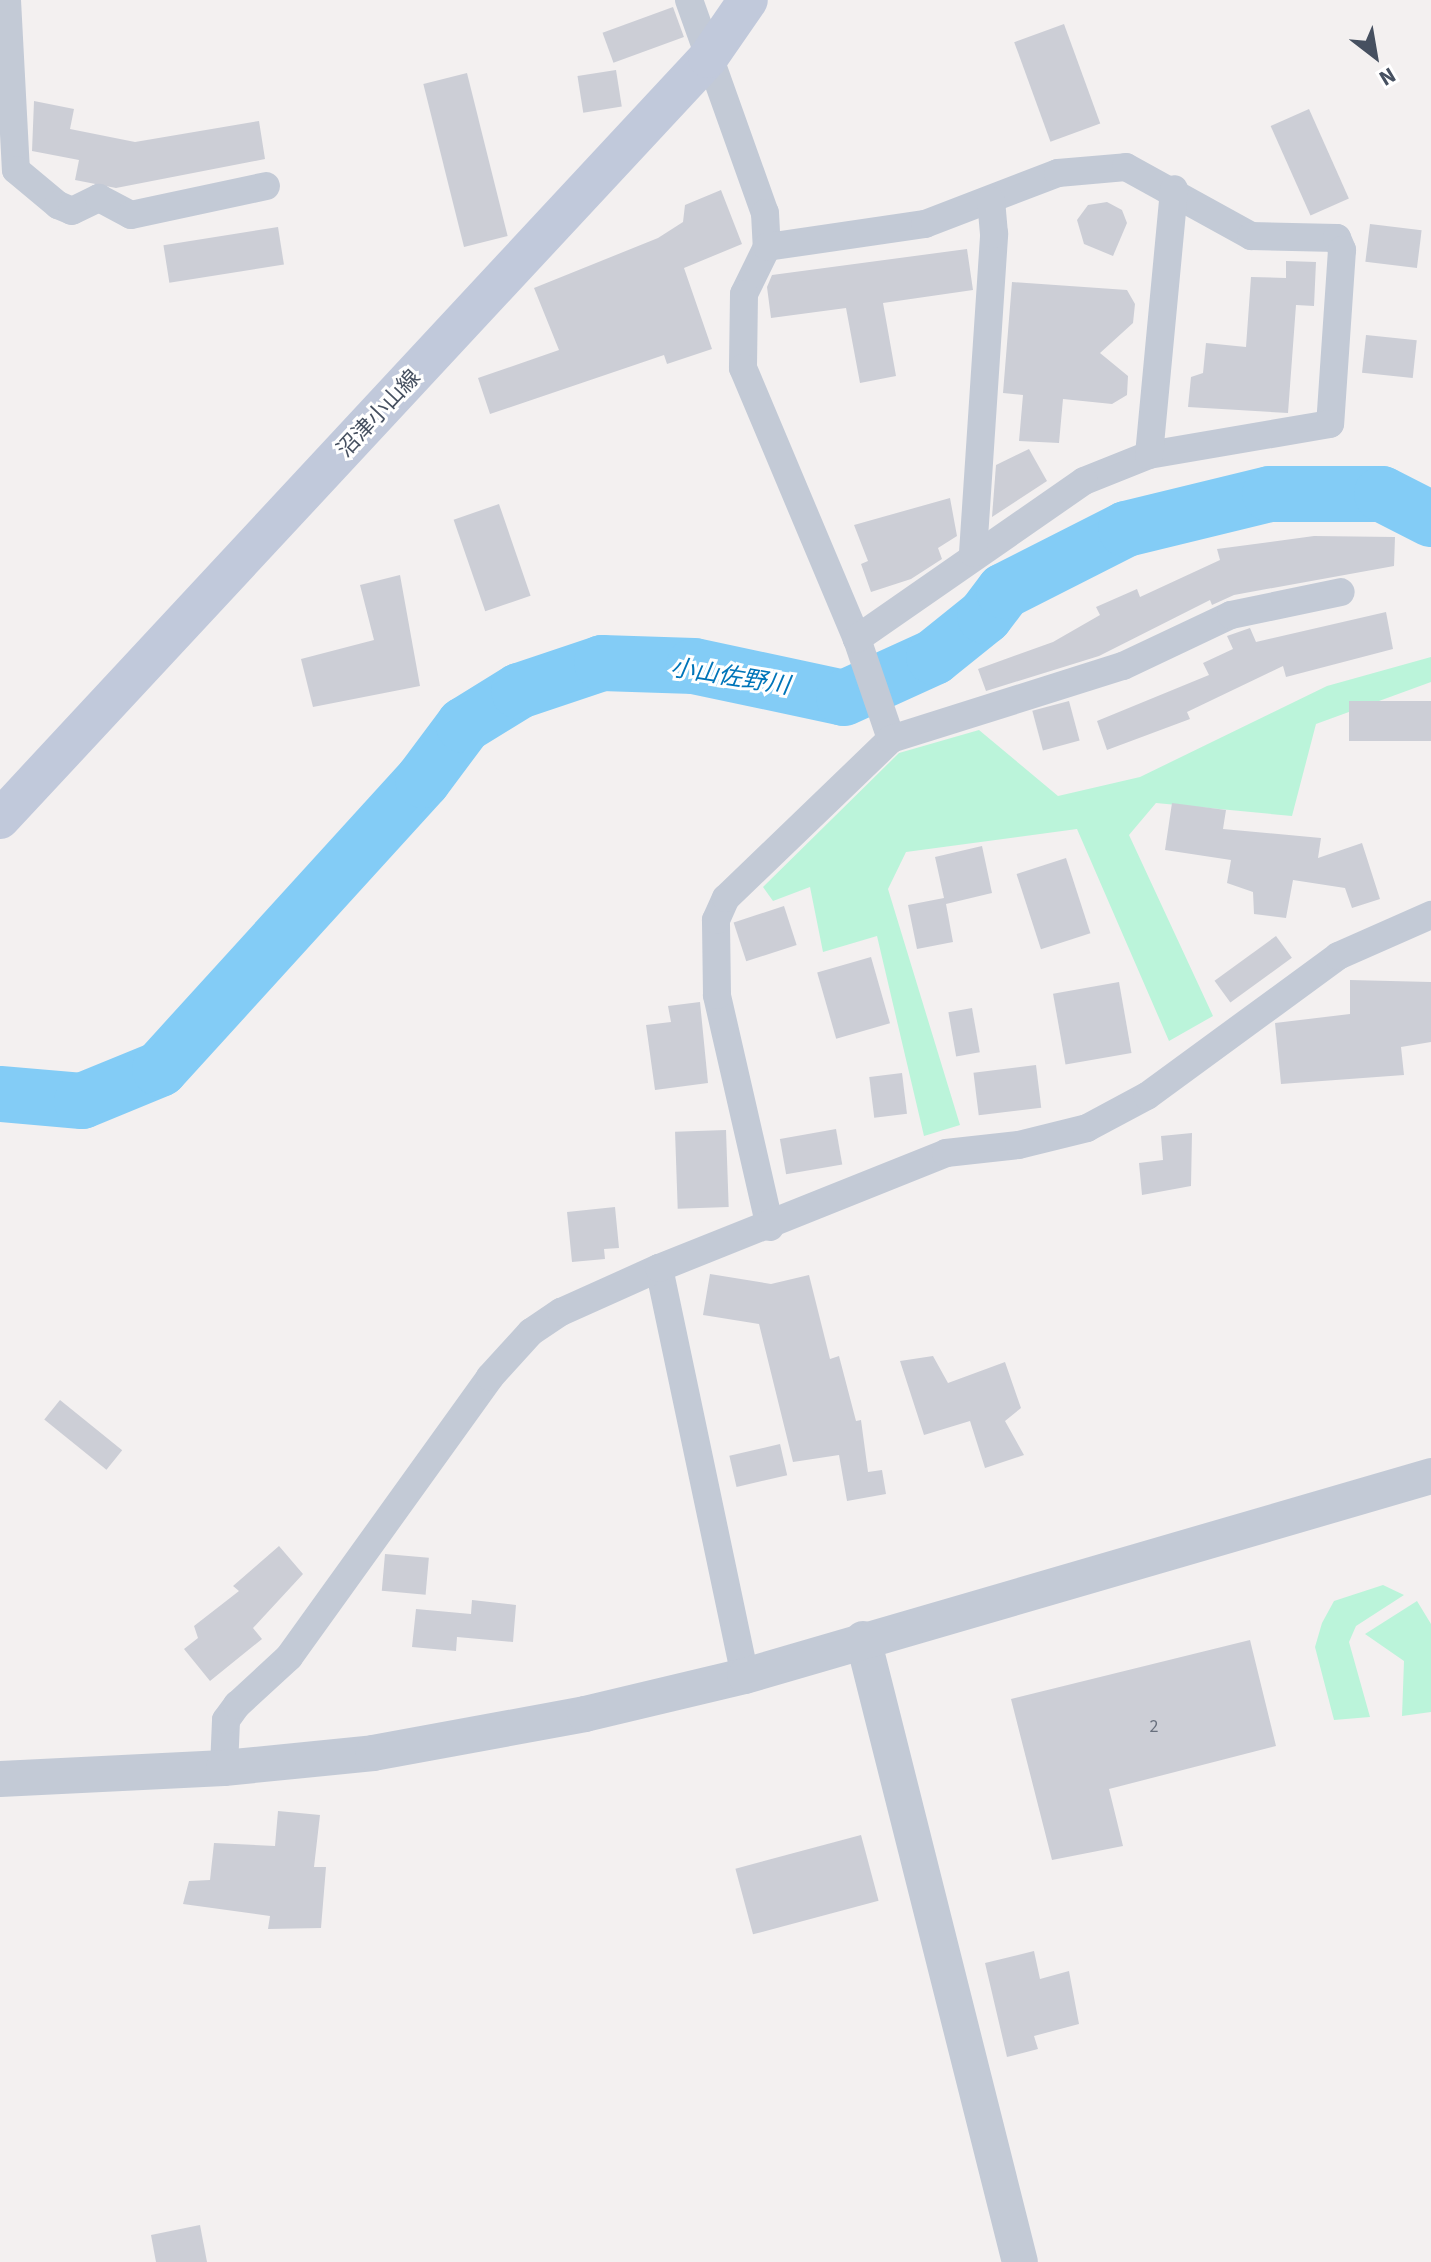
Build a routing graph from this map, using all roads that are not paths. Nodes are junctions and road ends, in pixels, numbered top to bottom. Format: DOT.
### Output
graph roads {
  1 [pos="7,0"];
  2 [pos="689,0"];
  3 [pos="748,0"];
  4 [pos="708,58"];
  5 [pos="266,186"];
  6 [pos="1174,189"];
  7 [pos="991,201"];
  8 [pos="767,247"];
  9 [pos="1149,455"];
  10 [pos="973,553"];
  11 [pos="1341,592"];
  12 [pos="860,647"];
  13 [pos="888,733"];
  14 [pos="0,819"];
  15 [pos="1431,915"];
  16 [pos="770,1227"];
  17 [pos="659,1268"];
  18 [pos="1431,1476"];
  19 [pos="863,1639"];
  20 [pos="745,1676"];
  21 [pos="224,1768"];
  22 [pos="0,1779"];
  23 [pos="1020,2262"];
  1 -- 5 [label="street"];
  2 -- 4 [label="street"];
  3 -- 4 [label="main road, 沼津小山線"];
  4 -- 8 [label="street"];
  4 -- 14 [label="main road, 沼津小山線"];
  6 -- 7 [label="street"];
  6 -- 9 [label="street"];
  6 -- 9 [label="street"];
  7 -- 8 [label="street"];
  7 -- 10 [label="street"];
  8 -- 12 [label="street"];
  9 -- 10 [label="street"];
  10 -- 12 [label="street"];
  11 -- 13 [label="street"];
  12 -- 13 [label="street"];
  13 -- 16 [label="street"];
  15 -- 16 [label="street"];
  16 -- 17 [label="street"];
  17 -- 20 [label="street"];
  17 -- 21 [label="street"];
  18 -- 19 [label="street"];
  19 -- 20 [label="street"];
  19 -- 23 [label="street"];
  20 -- 21 [label="street"];
  21 -- 22 [label="street"];
}
